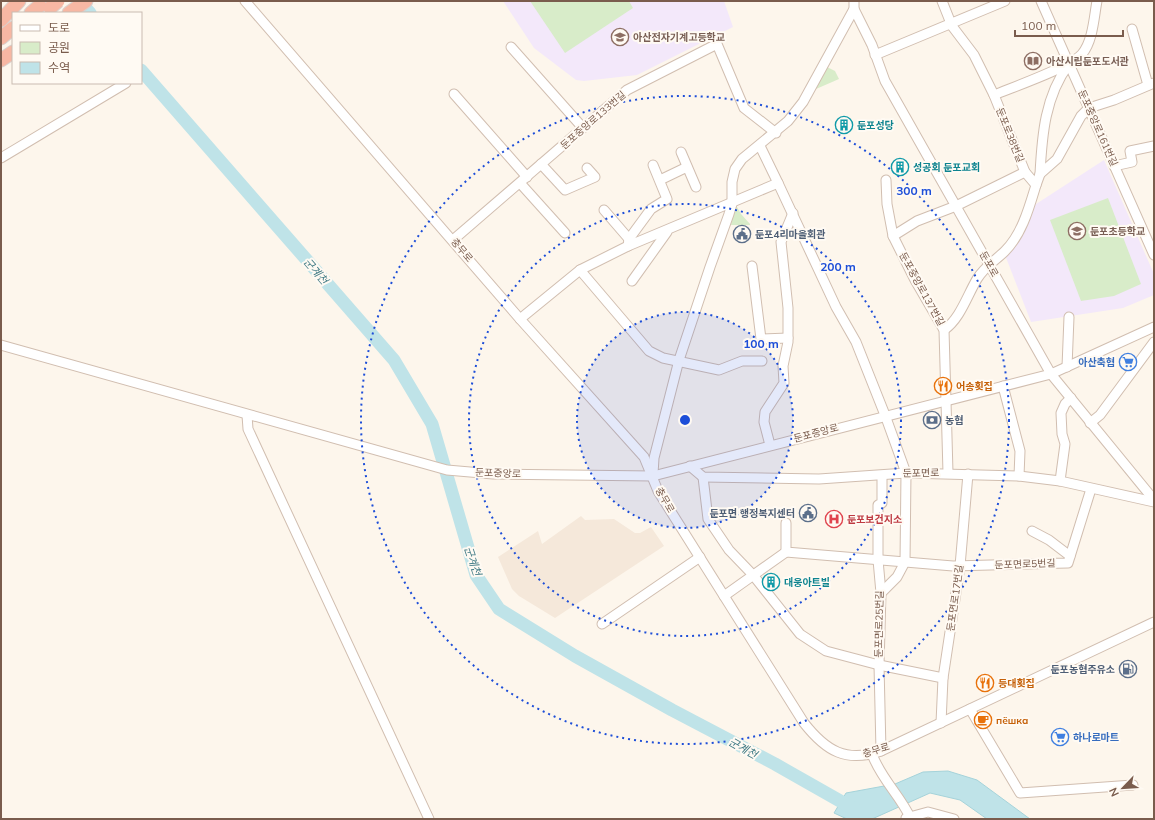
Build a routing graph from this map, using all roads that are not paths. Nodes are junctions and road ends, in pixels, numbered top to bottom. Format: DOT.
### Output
graph roads {
  1 [pos="19,1"];
  2 [pos="86,1"];
  3 [pos="245,1"];
  4 [pos="942,1"];
  5 [pos="1005,1"];
  6 [pos="1041,1"];
  7 [pos="1097,1"];
  8 [pos="50,4"];
  9 [pos="854,5"];
  10 [pos="33,12"];
  11 [pos="66,12"];
  12 [pos="70,12"];
  13 [pos="1,20"];
  14 [pos="951,23"];
  15 [pos="12,29"];
  16 [pos="1132,29"];
  17 [pos="1,38"];
  18 [pos="12,40"];
  19 [pos="511,47"];
  20 [pos="1,49"];
  21 [pos="12,53"];
  22 [pos="875,55"];
  23 [pos="1,60"];
  24 [pos="1070,63"];
  25 [pos="124,84"];
  26 [pos="1151,84"];
  27 [pos="454,94"];
  28 [pos="994,95"];
  29 [pos="1089,108"];
  30 [pos="583,128"];
  31 [pos="776,133"];
  32 [pos="760,146"];
  33 [pos="1154,146"];
  34 [pos="680,152"];
  35 [pos="1,158"];
  36 [pos="541,164"];
  37 [pos="653,165"];
  38 [pos="1114,166"];
  39 [pos="687,167"];
  40 [pos="586,168"];
  41 [pos="1025,172"];
  42 [pos="1040,174"];
  43 [pos="523,180"];
  44 [pos="660,180"];
  45 [pos="886,180"];
  46 [pos="778,183"];
  47 [pos="1036,185"];
  48 [pos="696,187"];
  49 [pos="732,204"];
  50 [pos="956,206"];
  51 [pos="604,210"];
  52 [pos="793,213"];
  53 [pos="668,230"];
  54 [pos="565,233"];
  55 [pos="893,236"];
  56 [pos="453,240"];
  57 [pos="1151,242"];
  58 [pos="629,243"];
  59 [pos="1154,255"];
  60 [pos="988,263"];
  61 [pos="752,266"];
  62 [pos="580,270"];
  63 [pos="632,281"];
  64 [pos="1069,317"];
  65 [pos="520,319"];
  66 [pos="1154,327"];
  67 [pos="944,330"];
  68 [pos="788,338"];
  69 [pos="1154,342"];
  70 [pos="1,345"];
  71 [pos="679,360"];
  72 [pos="762,361"];
  73 [pos="1067,367"];
  74 [pos="1051,374"];
  75 [pos="1003,386"];
  76 [pos="1070,398"];
  77 [pos="948,400"];
  78 [pos="247,415"];
  79 [pos="885,415"];
  80 [pos="1090,423"];
  81 [pos="770,445"];
  82 [pos="690,466"];
  83 [pos="906,473"];
  84 [pos="948,473"];
  85 [pos="968,474"];
  86 [pos="652,476"];
  87 [pos="882,476"];
  88 [pos="1019,476"];
  89 [pos="702,477"];
  90 [pos="1060,481"];
  91 [pos="1091,489"];
  92 [pos="1154,501"];
  93 [pos="786,523"];
  94 [pos="1032,531"];
  95 [pos="786,552"];
  96 [pos="1070,556"];
  97 [pos="700,557"];
  98 [pos="878,560"];
  99 [pos="905,562"];
  100 [pos="960,566"];
  101 [pos="753,575"];
  102 [pos="882,593"];
  103 [pos="724,596"];
  104 [pos="1154,622"];
  105 [pos="602,624"];
  106 [pos="879,665"];
  107 [pos="943,678"];
  108 [pos="970,709"];
  109 [pos="941,723"];
  110 [pos="877,752"];
  111 [pos="1133,785"];
  112 [pos="908,816"];
  113 [pos="429,819"];
  114 [pos="954,819"];
  1 -- 13 [label="highway"];
  2 -- 12 [label="highway"];
  3 -- 56 [label="street, 충무로"];
  4 -- 14 [label="street, 둔포로38번길"];
  5 -- 14 [label="street"];
  6 -- 24 [label="street, 둔포중앙로161번길"];
  7 -- 24 [label="street"];
  8 -- 10 [label="highway"];
  8 -- 11 [label="street"];
  9 -- 22 [label="street, 둔포로"];
  9 -- 31 [label="street, 둔포로"];
  14 -- 22 [label="street"];
  14 -- 28 [label="street, 둔포로38번길"];
  15 -- 17 [label="highway"];
  16 -- 26 [label="street"];
  18 -- 20 [label="highway"];
  19 -- 30 [label="street"];
  21 -- 23 [label="highway"];
  22 -- 50 [label="street, 둔포로"];
  24 -- 28 [label="street"];
  24 -- 29 [label="street, 둔포중앙로161번길"];
  24 -- 42 [label="street"];
  25 -- 35 [label="street"];
  26 -- 29 [label="street"];
  27 -- 43 [label="street"];
  28 -- 41 [label="street, 둔포로38번길"];
  29 -- 38 [label="street, 둔포중앙로161번길"];
  29 -- 42 [label="street"];
  30 -- 31 [label="street, 둔포중앙로133번길"];
  30 -- 36 [label="street, 둔포중앙로133번길"];
  31 -- 32 [label="street, 둔포로"];
  32 -- 46 [label="street"];
  32 -- 49 [label="street, 둔포로"];
  33 -- 38 [label="street"];
  34 -- 39 [label="street"];
  36 -- 40 [label="street"];
  36 -- 43 [label="street, 둔포중앙로133번길"];
  37 -- 44 [label="street"];
  38 -- 57 [label="street, 둔포중앙로161번길"];
  39 -- 44 [label="street"];
  39 -- 48 [label="street"];
  41 -- 47 [label="street, 둔포로38번길"];
  41 -- 50 [label="street"];
  42 -- 47 [label="street"];
  43 -- 54 [label="street"];
  43 -- 56 [label="street, 둔포중앙로133번길"];
  44 -- 58 [label="street"];
  45 -- 55 [label="street, 둔포중앙로137번길"];
  46 -- 49 [label="street"];
  46 -- 52 [label="street"];
  47 -- 60 [label="street"];
  49 -- 53 [label="street"];
  49 -- 71 [label="street, 둔포로"];
  50 -- 55 [label="street"];
  50 -- 60 [label="street, 둔포로"];
  51 -- 58 [label="street"];
  52 -- 68 [label="street"];
  52 -- 79 [label="street"];
  53 -- 58 [label="street"];
  53 -- 63 [label="street"];
  55 -- 67 [label="street, 둔포중앙로137번길"];
  56 -- 65 [label="street, 충무로"];
  57 -- 59 [label="street, 둔포중앙로161번길"];
  58 -- 62 [label="street"];
  60 -- 67 [label="street"];
  60 -- 74 [label="street, 둔포로"];
  61 -- 68 [label="street"];
  62 -- 65 [label="street"];
  62 -- 71 [label="street"];
  64 -- 73 [label="street"];
  65 -- 86 [label="street, 충무로"];
  66 -- 73 [label="street, 둔포중앙로"];
  67 -- 77 [label="street, 둔포중앙로137번길"];
  68 -- 81 [label="street"];
  69 -- 80 [label="street"];
  70 -- 78 [label="street, 둔포중앙로"];
  71 -- 72 [label="street"];
  71 -- 86 [label="street, 둔포로"];
  73 -- 74 [label="street, 둔포중앙로"];
  74 -- 75 [label="street, 둔포중앙로"];
  74 -- 76 [label="street, 둔포로"];
  75 -- 77 [label="street, 둔포중앙로"];
  75 -- 88 [label="street"];
  76 -- 80 [label="street, 둔포로"];
  76 -- 90 [label="street"];
  77 -- 79 [label="street, 둔포중앙로"];
  77 -- 84 [label="street, 둔포중앙로137번길"];
  78 -- 86 [label="street, 둔포중앙로"];
  78 -- 113 [label="street"];
  79 -- 81 [label="street, 둔포중앙로"];
  79 -- 83 [label="street"];
  80 -- 92 [label="street, 둔포로"];
  81 -- 82 [label="street, 둔포중앙로"];
  82 -- 86 [label="street, 둔포중앙로"];
  82 -- 89 [label="street"];
  83 -- 84 [label="street, 둔포면로"];
  83 -- 87 [label="street, 둔포면로"];
  83 -- 99 [label="street"];
  84 -- 85 [label="street, 둔포면로"];
  85 -- 88 [label="street, 둔포면로"];
  85 -- 100 [label="street, 둔포면로17번길"];
  86 -- 97 [label="street, 충무로"];
  87 -- 89 [label="street, 둔포면로"];
  87 -- 98 [label="street, 둔포면로25번길"];
  88 -- 90 [label="street, 둔포면로"];
  89 -- 101 [label="street"];
  90 -- 91 [label="street, 둔포면로"];
  91 -- 92 [label="street, 둔포면로"];
  91 -- 96 [label="street"];
  93 -- 95 [label="street"];
  94 -- 96 [label="street"];
  95 -- 98 [label="street, 둔포면로5번길"];
  95 -- 101 [label="street"];
  96 -- 100 [label="street, 둔포면로5번길"];
  97 -- 103 [label="street, 충무로"];
  97 -- 105 [label="street"];
  98 -- 99 [label="street, 둔포면로5번길"];
  98 -- 102 [label="street, 둔포면로25번길"];
  99 -- 100 [label="street, 둔포면로5번길"];
  99 -- 102 [label="street"];
  100 -- 107 [label="street, 둔포면로17번길"];
  101 -- 103 [label="street"];
  101 -- 106 [label="street"];
  102 -- 106 [label="street, 둔포면로25번길"];
  103 -- 110 [label="street, 충무로"];
  104 -- 108 [label="street, 충무로"];
  106 -- 107 [label="street"];
  106 -- 110 [label="street, 둔포면로25번길"];
  107 -- 109 [label="street, 둔포면로17번길"];
  108 -- 109 [label="street, 충무로"];
  108 -- 111 [label="street"];
  109 -- 110 [label="street, 충무로"];
  110 -- 112 [label="street"];
  112 -- 114 [label="street"];
}
